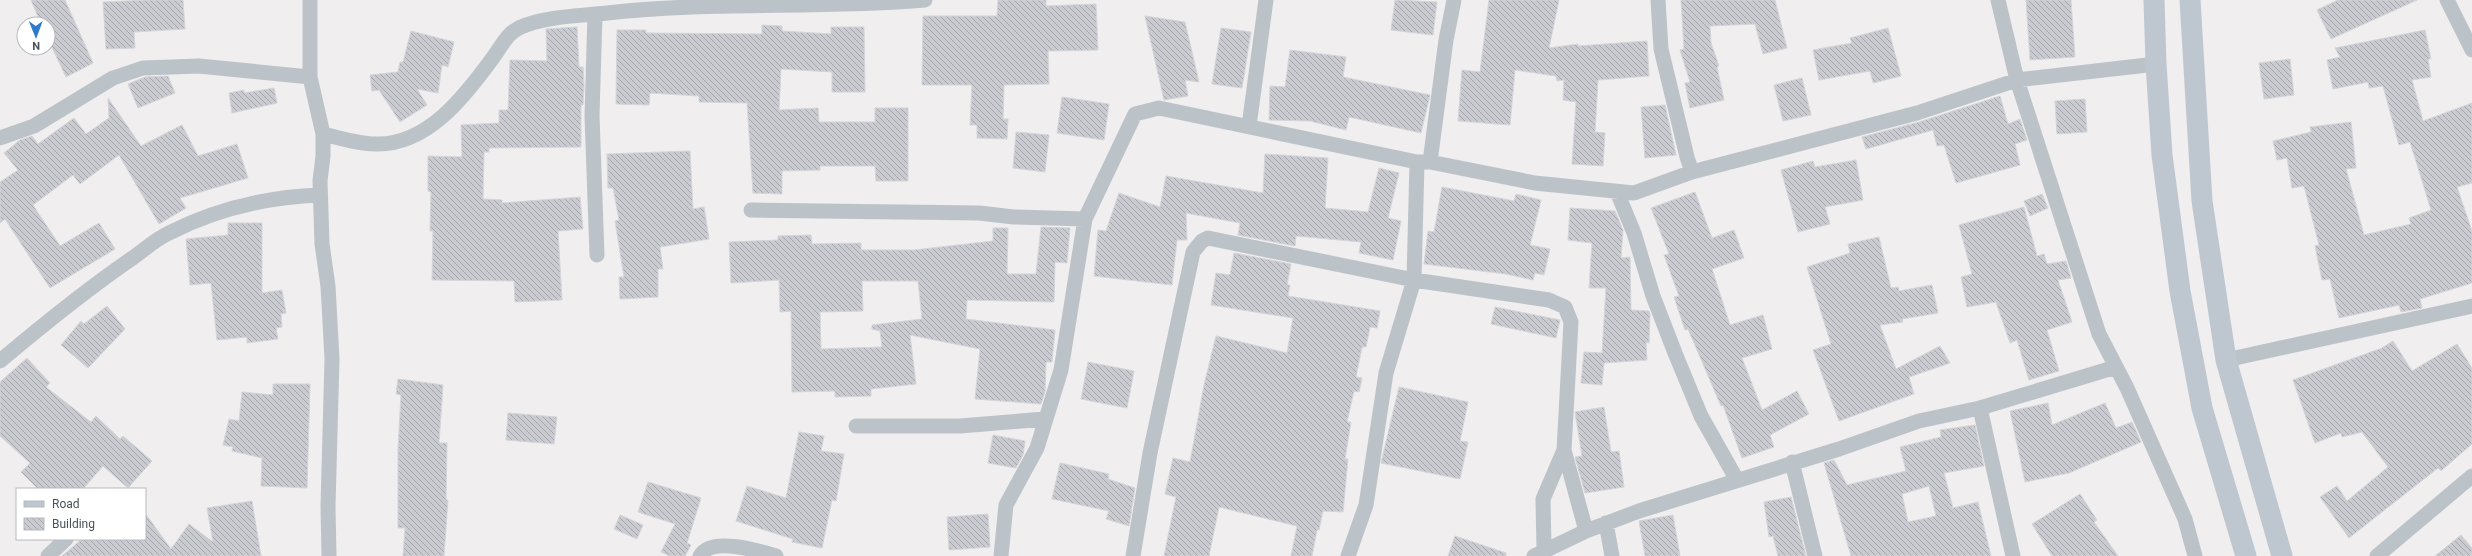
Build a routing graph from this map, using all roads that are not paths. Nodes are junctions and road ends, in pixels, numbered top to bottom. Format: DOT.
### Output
graph roads {
  1 [pos="310,0"];
  2 [pos="926,0"];
  3 [pos="1266,0"];
  4 [pos="1454,0"];
  5 [pos="1658,0"];
  6 [pos="1998,0"];
  7 [pos="2154,0"];
  8 [pos="2190,0"];
  9 [pos="2447,0"];
  10 [pos="595,14"];
  11 [pos="2472,50"];
  12 [pos="2156,64"];
  13 [pos="310,77"];
  14 [pos="2016,80"];
  15 [pos="1249,126"];
  16 [pos="323,134"];
  17 [pos="0,138"];
  18 [pos="1423,162"];
  19 [pos="1692,172"];
  20 [pos="1617,192"];
  21 [pos="320,195"];
  22 [pos="751,210"];
  23 [pos="1085,219"];
  24 [pos="597,255"];
  25 [pos="1414,280"];
  26 [pos="2472,306"];
  27 [pos="2226,360"];
  28 [pos="0,361"];
  29 [pos="2116,367"];
  30 [pos="1980,408"];
  31 [pos="1045,419"];
  32 [pos="856,426"];
  33 [pos="1564,450"];
  34 [pos="1792,462"];
  35 [pos="2472,476"];
  36 [pos="1737,480"];
  37 [pos="1606,523"];
  38 [pos="1586,531"];
  39 [pos="65,540"];
  40 [pos="1539,553"];
  41 [pos="48,556"];
  42 [pos="329,556"];
  43 [pos="700,556"];
  44 [pos="776,556"];
  45 [pos="1001,556"];
  46 [pos="1133,556"];
  47 [pos="1348,556"];
  48 [pos="1612,556"];
  49 [pos="1815,556"];
  50 [pos="2013,556"];
  51 [pos="2194,556"];
  52 [pos="2246,556"];
  53 [pos="2282,556"];
  54 [pos="2378,556"];
  1 -- 13 [label="street"];
  2 -- 10 [label="street"];
  3 -- 15 [label="street"];
  4 -- 18 [label="street"];
  5 -- 19 [label="street"];
  6 -- 14 [label="street"];
  7 -- 12 [label="main road"];
  8 -- 27 [label="main road"];
  9 -- 11 [label="street"];
  10 -- 16 [label="street"];
  10 -- 24 [label="street"];
  12 -- 14 [label="street"];
  12 -- 52 [label="main road"];
  13 -- 16 [label="street"];
  13 -- 17 [label="street"];
  14 -- 19 [label="street"];
  14 -- 29 [label="street"];
  15 -- 18 [label="street"];
  15 -- 23 [label="street"];
  16 -- 21 [label="street"];
  18 -- 20 [label="street"];
  18 -- 25 [label="street"];
  19 -- 20 [label="street"];
  20 -- 36 [label="street"];
  21 -- 28 [label="street"];
  21 -- 42 [label="street"];
  22 -- 23 [label="street"];
  23 -- 31 [label="street"];
  25 -- 33 [label="street"];
  25 -- 46 [label="street"];
  25 -- 47 [label="street"];
  26 -- 27 [label="street"];
  27 -- 53 [label="main road"];
  29 -- 30 [label="street"];
  29 -- 51 [label="street"];
  30 -- 34 [label="street"];
  30 -- 50 [label="street"];
  31 -- 32 [label="street"];
  31 -- 45 [label="street"];
  33 -- 38 [label="street"];
  33 -- 40 [label="street"];
  34 -- 36 [label="street"];
  34 -- 49 [label="street"];
  35 -- 54 [label="street"];
  36 -- 37 [label="street"];
  37 -- 38 [label="street"];
  37 -- 48 [label="street"];
  38 -- 40 [label="street"];
  39 -- 41 [label="street"];
  43 -- 44 [label="street"];
}
